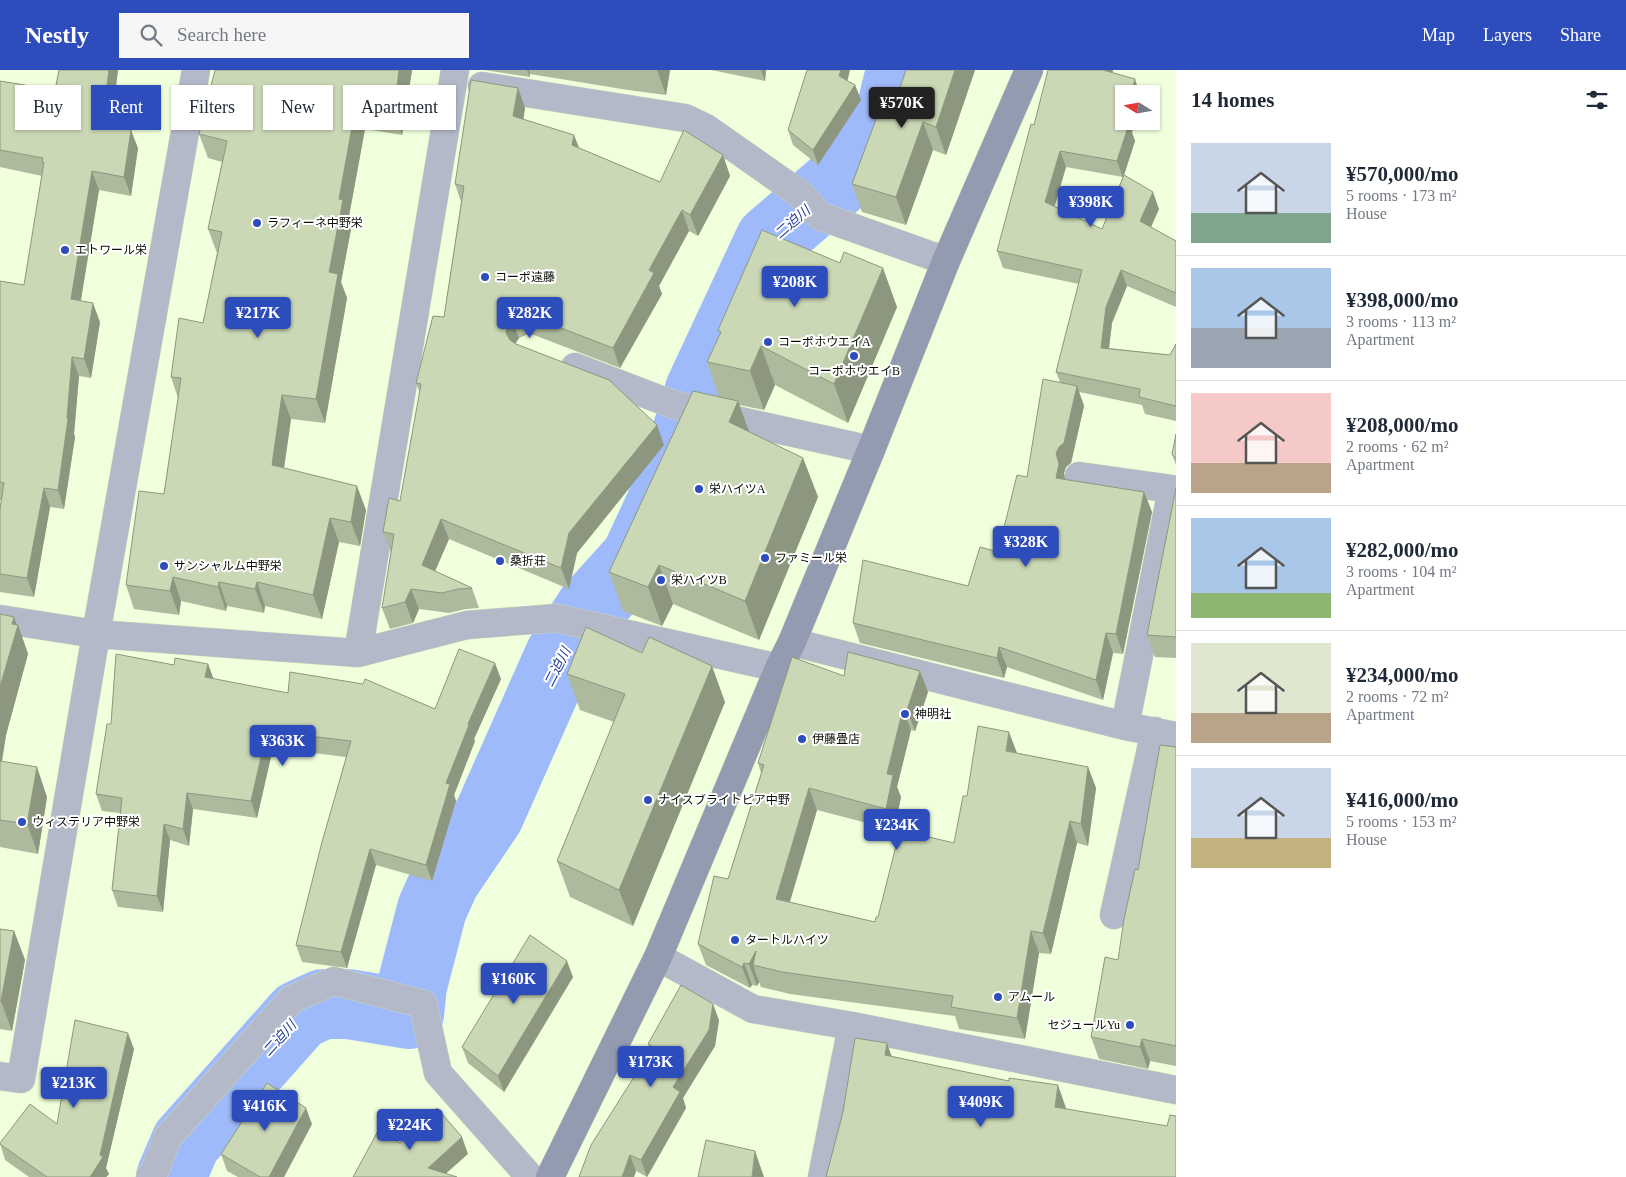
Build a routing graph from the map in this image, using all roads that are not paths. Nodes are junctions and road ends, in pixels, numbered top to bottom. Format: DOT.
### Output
graph roads {
  1 [pos="196,70"];
  2 [pos="1029,70"];
  3 [pos="454,76"];
  4 [pos="946,261"];
  5 [pos="548,357"];
  6 [pos="871,450"];
  7 [pos="1079,476"];
  8 [pos="0,619"];
  9 [pos="96,634"];
  10 [pos="792,642"];
  11 [pos="358,653"];
  12 [pos="778,668"];
  13 [pos="1125,726"];
  14 [pos="1165,734"];
  15 [pos="1114,915"];
  16 [pos="658,957"];
  17 [pos="852,1026"];
  18 [pos="0,1076"];
  19 [pos="1176,1090"];
  20 [pos="150,1177"];
  21 [pos="530,1177"];
  22 [pos="550,1177"];
  23 [pos="822,1177"];
  1 -- 9 [label="street"];
  2 -- 4 [label="street"];
  3 -- 4 [label="street"];
  3 -- 11 [label="street"];
  4 -- 6 [label="street"];
  5 -- 6 [label="street"];
  6 -- 10 [label="street"];
  7 -- 13 [label="street"];
  8 -- 9 [label="street"];
  9 -- 11 [label="street"];
  9 -- 18 [label="street"];
  10 -- 12 [label="street"];
  10 -- 13 [label="street"];
  11 -- 12 [label="street"];
  12 -- 16 [label="street"];
  13 -- 14 [label="street"];
  14 -- 15 [label="street"];
  16 -- 17 [label="street"];
  16 -- 22 [label="street"];
  17 -- 19 [label="street"];
  17 -- 23 [label="street"];
  20 -- 21 [label="street"];
}
